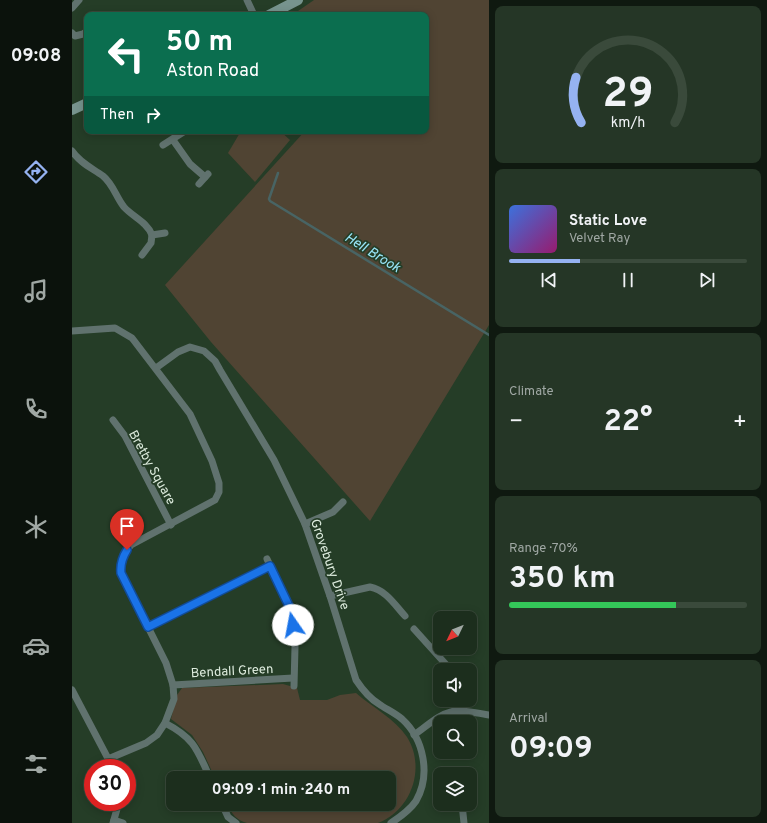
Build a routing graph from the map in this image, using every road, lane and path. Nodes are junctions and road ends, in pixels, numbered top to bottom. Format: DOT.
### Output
graph roads {
  1 [pos="79,0"];
  2 [pos="247,0"];
  3 [pos="298,0"];
  4 [pos="72,8"];
  5 [pos="253,12"];
  6 [pos="275,12"];
  7 [pos="72,33"];
  8 [pos="84,34"];
  9 [pos="84,104"];
  10 [pos="72,110"];
  11 [pos="181,134"];
  12 [pos="173,140"];
  13 [pos="163,145"];
  14 [pos="72,151"];
  15 [pos="200,184"];
  16 [pos="165,233"];
  17 [pos="152,235"];
  18 [pos="142,255"];
  19 [pos="72,332"];
  20 [pos="156,368"];
  21 [pos="113,420"];
  22 [pos="343,502"];
  23 [pos="305,524"];
  24 [pos="170,525"];
  25 [pos="267,559"];
  26 [pos="270,566"];
  27 [pos="330,596"];
  28 [pos="406,616"];
  29 [pos="148,627"];
  30 [pos="414,629"];
  31 [pos="445,663"];
  32 [pos="173,685"];
  33 [pos="72,690"];
  34 [pos="455,710"];
  35 [pos="489,715"];
  36 [pos="165,723"];
  37 [pos="414,735"];
  38 [pos="107,759"];
  39 [pos="110,759"];
  40 [pos="207,771"];
  41 [pos="117,811"];
  42 [pos="225,811"];
  43 [pos="463,811"];
  44 [pos="402,820"];
  45 [pos="114,822"];
  46 [pos="123,823"];
  47 [pos="236,823"];
  48 [pos="391,823"];
  49 [pos="464,823"];
  1 -- 4 [label="street"];
  2 -- 5 [label="street"];
  3 -- 6 [label="street"];
  7 -- 8 [label="street"];
  9 -- 10 [label="street"];
  11 -- 12 [label="street"];
  12 -- 13 [label="street"];
  12 -- 15 [label="street"];
  14 -- 17 [label="street"];
  16 -- 17 [label="street"];
  17 -- 18 [label="street"];
  19 -- 20 [label="street"];
  20 -- 23 [label="street, Grovebury Drive"];
  20 -- 24 [label="street"];
  21 -- 24 [label="street, Bretby Square"];
  22 -- 23 [label="street"];
  23 -- 27 [label="street, Grovebury Drive"];
  24 -- 29 [label="street"];
  25 -- 26 [label="street, Bendall Green"];
  26 -- 29 [label="street"];
  26 -- 32 [label="street, Bendall Green"];
  27 -- 28 [label="street"];
  27 -- 37 [label="street, Grovebury Drive"];
  29 -- 32 [label="street"];
  30 -- 31 [label="street"];
  32 -- 36 [label="street"];
  33 -- 38 [label="street"];
  34 -- 35 [label="street"];
  34 -- 37 [label="street"];
  36 -- 39 [label="street"];
  36 -- 40 [label="street"];
  37 -- 44 [label="street, Grovebury Drive"];
  41 -- 45 [label="street"];
  42 -- 47 [label="street"];
  43 -- 49 [label="street"];
  44 -- 48 [label="street, Grovebury Drive"];
  45 -- 46 [label="street"];
}
